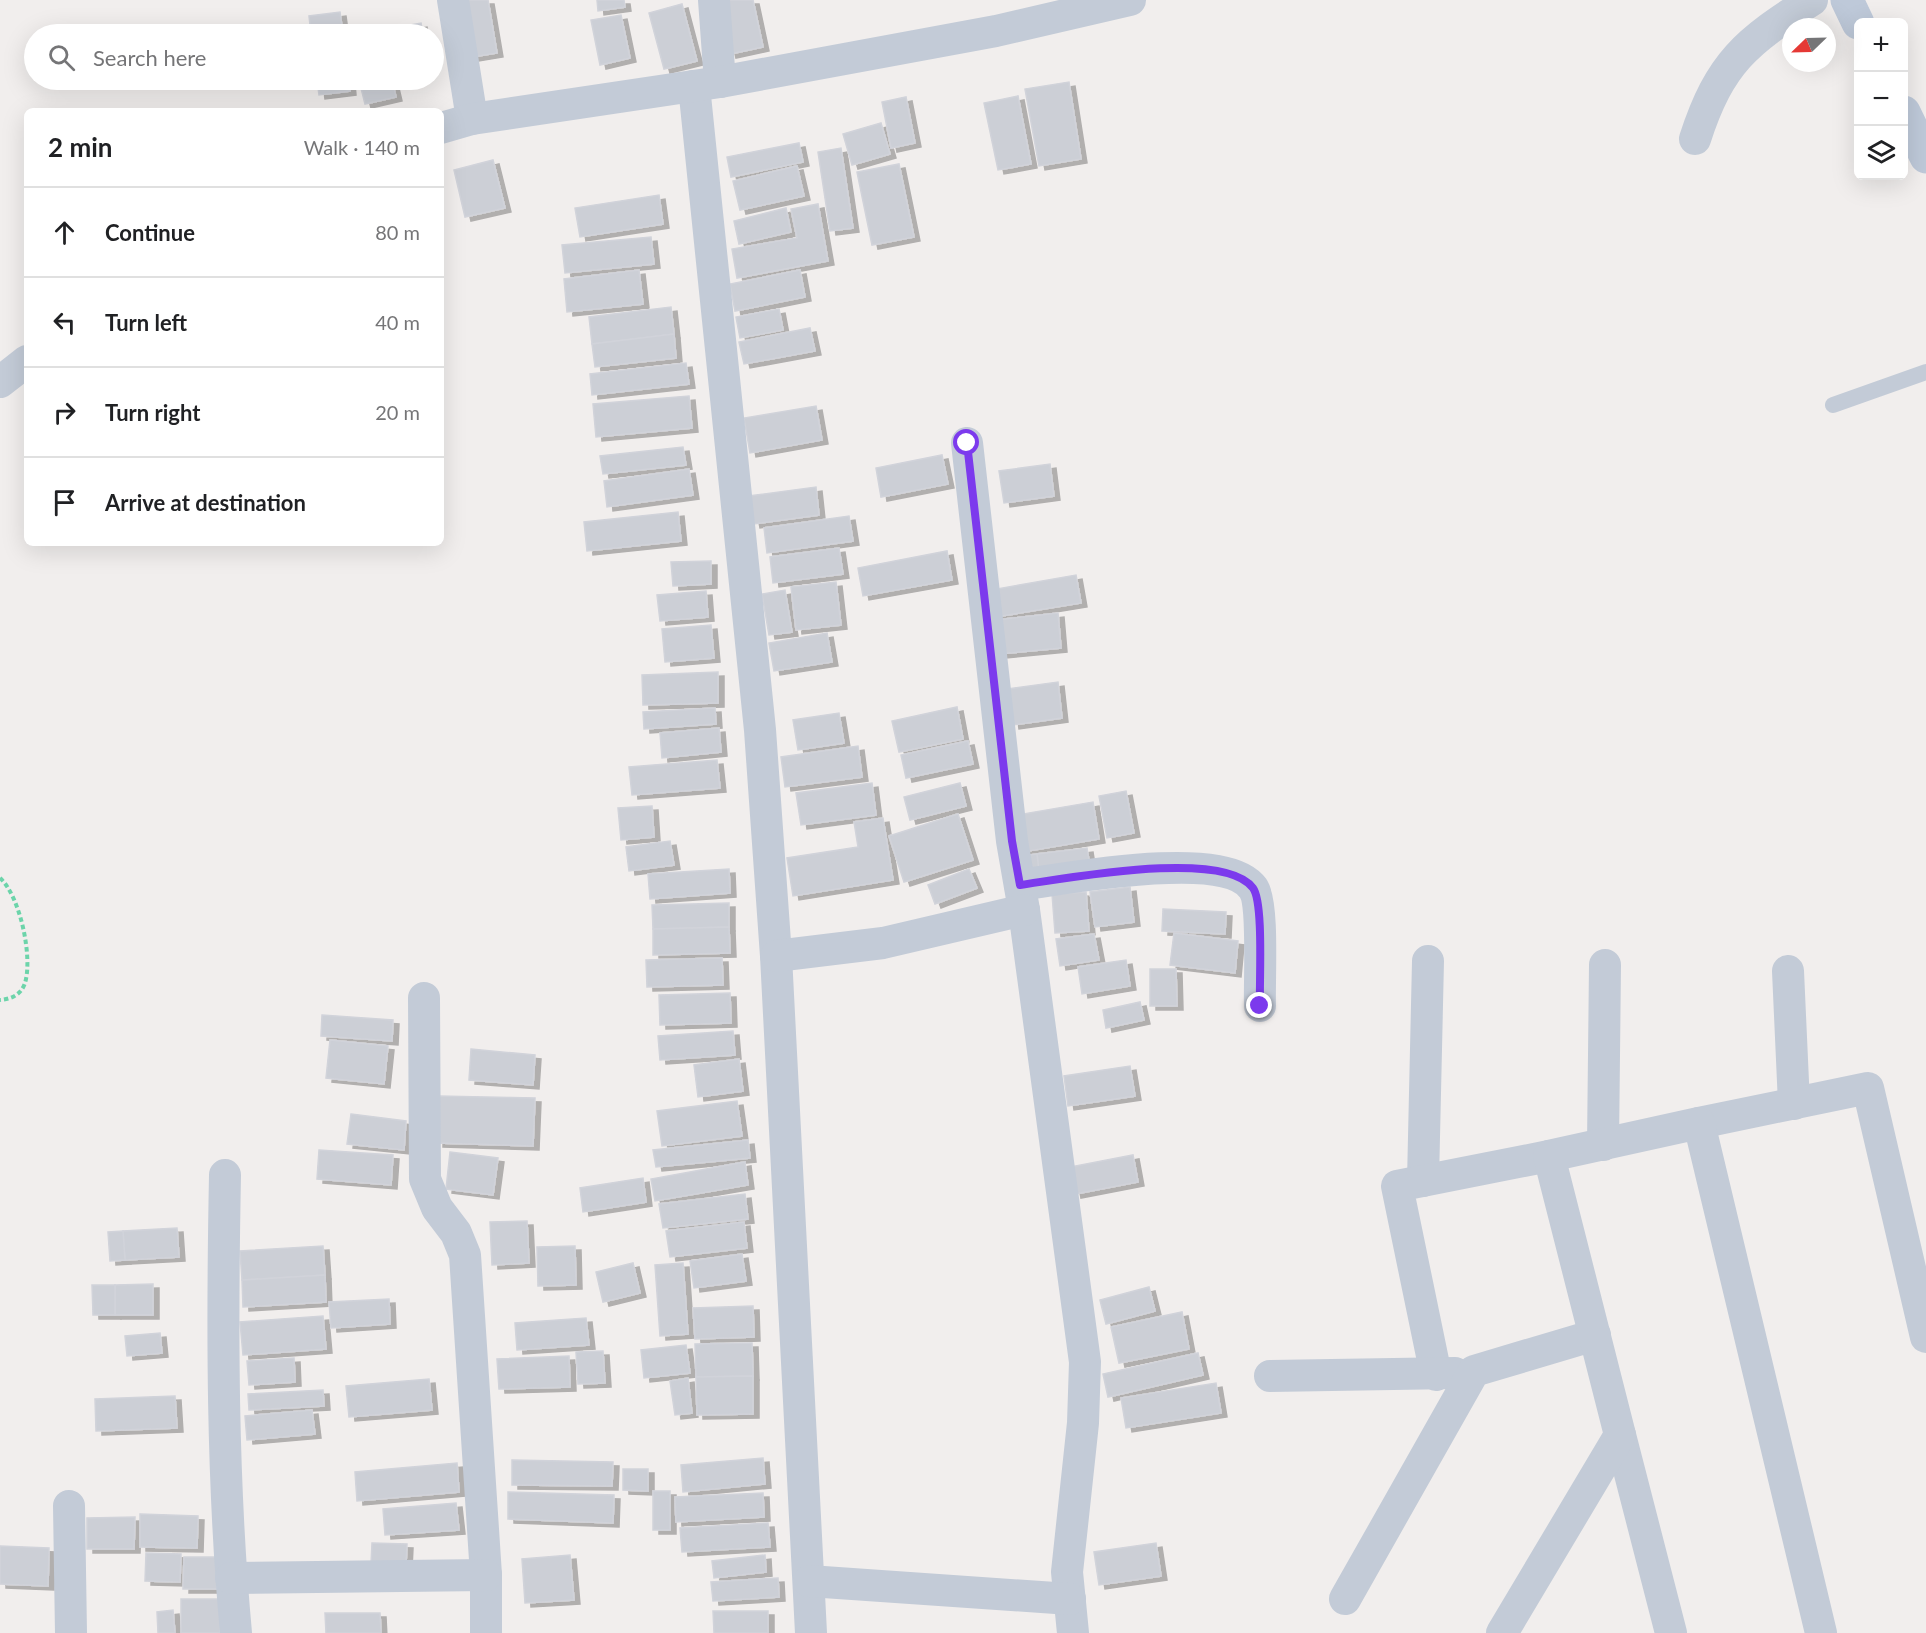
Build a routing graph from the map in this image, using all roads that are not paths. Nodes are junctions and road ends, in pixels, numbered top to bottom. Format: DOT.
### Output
graph roads {
  1 [pos="453,0"];
  2 [pos="714,0"];
  3 [pos="1130,0"];
  4 [pos="1812,0"];
  5 [pos="1847,0"];
  6 [pos="1856,18"];
  7 [pos="707,84"];
  8 [pos="472,119"];
  9 [pos="1908,120"];
  10 [pos="444,127"];
  11 [pos="1695,139"];
  12 [pos="1926,157"];
  13 [pos="24,363"];
  14 [pos="1926,372"];
  15 [pos="0,382"];
  16 [pos="1833,405"];
  17 [pos="967,443"];
  18 [pos="1022,898"];
  19 [pos="776,956"];
  20 [pos="1428,961"];
  21 [pos="1605,965"];
  22 [pos="1788,970"];
  23 [pos="424,998"];
  24 [pos="1260,1006"];
  25 [pos="1794,1104"];
  26 [pos="1699,1123"];
  27 [pos="1603,1144"];
  28 [pos="1549,1156"];
  29 [pos="225,1175"];
  30 [pos="1423,1181"];
  31 [pos="1594,1335"];
  32 [pos="1926,1337"];
  33 [pos="1474,1371"];
  34 [pos="1436,1375"];
  35 [pos="1270,1376"];
  36 [pos="1620,1435"];
  37 [pos="69,1506"];
  38 [pos="486,1575"];
  39 [pos="231,1578"];
  40 [pos="809,1581"];
  41 [pos="1070,1599"];
  42 [pos="1345,1599"];
  43 [pos="71,1633"];
  44 [pos="236,1633"];
  45 [pos="486,1633"];
  46 [pos="811,1633"];
  47 [pos="1073,1633"];
  48 [pos="1502,1633"];
  49 [pos="1671,1633"];
  50 [pos="1821,1633"];
  1 -- 8 [label="street"];
  2 -- 7 [label="street"];
  3 -- 7 [label="street"];
  4 -- 11 [label="street"];
  5 -- 6 [label="main road"];
  7 -- 8 [label="street"];
  7 -- 19 [label="street"];
  8 -- 10 [label="street"];
  9 -- 12 [label="main road"];
  13 -- 15 [label="street"];
  14 -- 16 [label="lane"];
  17 -- 18 [label="street"];
  18 -- 19 [label="street"];
  18 -- 24 [label="street"];
  18 -- 41 [label="street"];
  19 -- 40 [label="street"];
  20 -- 30 [label="street"];
  21 -- 27 [label="street"];
  22 -- 25 [label="street"];
  23 -- 38 [label="street"];
  25 -- 26 [label="street"];
  25 -- 32 [label="street"];
  26 -- 27 [label="street"];
  26 -- 50 [label="street"];
  27 -- 28 [label="street"];
  28 -- 30 [label="street"];
  28 -- 31 [label="street"];
  29 -- 39 [label="street"];
  30 -- 34 [label="street"];
  31 -- 33 [label="street"];
  31 -- 36 [label="street"];
  33 -- 34 [label="street"];
  33 -- 42 [label="street"];
  34 -- 35 [label="street"];
  36 -- 48 [label="street"];
  36 -- 49 [label="street"];
  37 -- 43 [label="street"];
  38 -- 39 [label="street"];
  38 -- 45 [label="street"];
  39 -- 44 [label="street"];
  40 -- 41 [label="street"];
  40 -- 46 [label="street"];
  41 -- 47 [label="street"];
}
